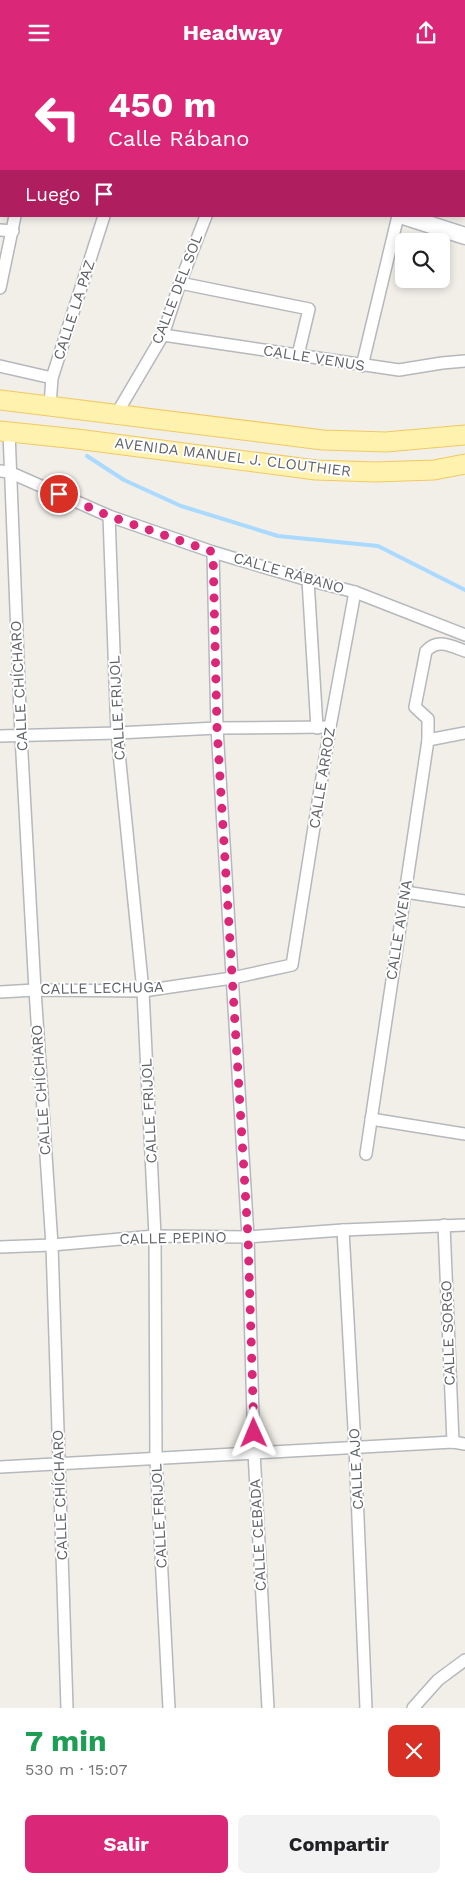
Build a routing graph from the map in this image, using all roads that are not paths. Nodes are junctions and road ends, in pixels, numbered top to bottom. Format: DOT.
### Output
graph roads {
  1 [pos="15,217"];
  2 [pos="104,217"];
  3 [pos="206,217"];
  4 [pos="398,217"];
  5 [pos="406,217"];
  6 [pos="0,230"];
  7 [pos="13,231"];
  8 [pos="465,236"];
  9 [pos="180,283"];
  10 [pos="0,288"];
  11 [pos="163,335"];
  12 [pos="298,355"];
  13 [pos="465,361"];
  14 [pos="362,365"];
  15 [pos="0,366"];
  16 [pos="52,378"];
  17 [pos="0,400"];
  18 [pos="50,405"];
  19 [pos="117,413"];
  20 [pos="4,432"];
  21 [pos="465,435"];
  22 [pos="465,463"];
  23 [pos="5,472"];
  24 [pos="109,516"];
  25 [pos="213,552"];
  26 [pos="308,580"];
  27 [pos="355,592"];
  28 [pos="465,635"];
  29 [pos="465,651"];
  30 [pos="330,727"];
  31 [pos="217,728"];
  32 [pos="316,728"];
  33 [pos="117,733"];
  34 [pos="465,733"];
  35 [pos="0,736"];
  36 [pos="21,736"];
  37 [pos="428,740"];
  38 [pos="405,892"];
  39 [pos="465,901"];
  40 [pos="292,965"];
  41 [pos="232,979"];
  42 [pos="35,990"];
  43 [pos="143,991"];
  44 [pos="0,992"];
  45 [pos="371,1119"];
  46 [pos="465,1134"];
  47 [pos="366,1154"];
  48 [pos="444,1225"];
  49 [pos="465,1225"];
  50 [pos="343,1230"];
  51 [pos="155,1236"];
  52 [pos="248,1237"];
  53 [pos="52,1245"];
  54 [pos="0,1247"];
  55 [pos="453,1442"];
  56 [pos="465,1444"];
  57 [pos="355,1447"];
  58 [pos="254,1452"];
  59 [pos="156,1459"];
  60 [pos="58,1463"];
  61 [pos="0,1467"];
  62 [pos="465,1660"];
  63 [pos="67,1708"];
  64 [pos="169,1708"];
  65 [pos="268,1708"];
  66 [pos="366,1708"];
  67 [pos="413,1708"];
  1 -- 7 [label="street"];
  2 -- 16 [label="street, CALLE LA PAZ"];
  3 -- 9 [label="street, CALLE DEL SOL"];
  4 -- 14 [label="street"];
  5 -- 8 [label="main road"];
  6 -- 7 [label="street"];
  7 -- 10 [label="street"];
  9 -- 11 [label="street, CALLE DEL SOL"];
  9 -- 12 [label="street"];
  11 -- 12 [label="street, CALLE VENUS"];
  11 -- 19 [label="street, CALLE DEL SOL"];
  12 -- 14 [label="street, CALLE VENUS"];
  13 -- 14 [label="street, CALLE VENUS"];
  15 -- 16 [label="street"];
  16 -- 18 [label="street, CALLE LA PAZ"];
  17 -- 18 [label="main road, AVENIDA MANUEL J. CLOUTHIER"];
  18 -- 19 [label="main road, AVENIDA MANUEL J. CLOUTHIER"];
  19 -- 21 [label="main road, AVENIDA MANUEL J. CLOUTHIER"];
  20 -- 22 [label="main road, AVENIDA MANUEL J. CLOUTHIER"];
  20 -- 23 [label="street, CALLE CHÍCHARO"];
  23 -- 24 [label="street, CALLE RÁBANO"];
  23 -- 36 [label="street, CALLE CHÍCHARO"];
  24 -- 25 [label="street, CALLE RÁBANO"];
  24 -- 33 [label="street, CALLE FRIJOL"];
  25 -- 26 [label="street, CALLE RÁBANO"];
  25 -- 31 [label="street, CALLE CEBADA"];
  26 -- 27 [label="street, CALLE RÁBANO"];
  26 -- 32 [label="street, CALLE ARROZ"];
  27 -- 28 [label="street, CALLE RÁBANO"];
  27 -- 30 [label="street, CALLE ARROZ"];
  29 -- 37 [label="street, CALLE AVENA"];
  30 -- 32 [label="street"];
  30 -- 40 [label="street, CALLE ARROZ"];
  31 -- 32 [label="street"];
  31 -- 33 [label="street"];
  31 -- 41 [label="street, CALLE CEBADA"];
  33 -- 36 [label="street"];
  33 -- 43 [label="street, CALLE FRIJOL"];
  34 -- 37 [label="street"];
  35 -- 36 [label="street"];
  36 -- 42 [label="street, CALLE CHÍCHARO"];
  37 -- 38 [label="street, CALLE AVENA"];
  38 -- 39 [label="street"];
  38 -- 45 [label="street, CALLE AVENA"];
  40 -- 41 [label="street, CALLE LECHUGA"];
  41 -- 43 [label="street, CALLE LECHUGA"];
  41 -- 52 [label="street, CALLE CEBADA"];
  42 -- 43 [label="street, CALLE LECHUGA"];
  42 -- 44 [label="street, CALLE LECHUGA"];
  42 -- 53 [label="street, CALLE CHÍCHARO"];
  43 -- 51 [label="street, CALLE FRIJOL"];
  45 -- 46 [label="street"];
  45 -- 47 [label="street, CALLE AVENA"];
  48 -- 49 [label="street, CALLE PEPINO"];
  48 -- 50 [label="street, CALLE PEPINO"];
  48 -- 55 [label="street, CALLE SORGO"];
  50 -- 52 [label="street, CALLE PEPINO"];
  50 -- 57 [label="street, CALLE AJO"];
  51 -- 52 [label="street, CALLE PEPINO"];
  51 -- 53 [label="street, CALLE PEPINO"];
  51 -- 59 [label="street, CALLE FRIJOL"];
  52 -- 58 [label="street, CALLE CEBADA"];
  53 -- 54 [label="street, CALLE PEPINO"];
  53 -- 60 [label="street, CALLE CHÍCHARO"];
  55 -- 56 [label="street"];
  55 -- 57 [label="street"];
  57 -- 58 [label="street"];
  57 -- 66 [label="street, CALLE AJO"];
  58 -- 59 [label="street"];
  58 -- 65 [label="street, CALLE CEBADA"];
  59 -- 60 [label="street"];
  59 -- 64 [label="street, CALLE FRIJOL"];
  60 -- 61 [label="street"];
  60 -- 63 [label="street, CALLE CHÍCHARO"];
  62 -- 67 [label="street"];
}
